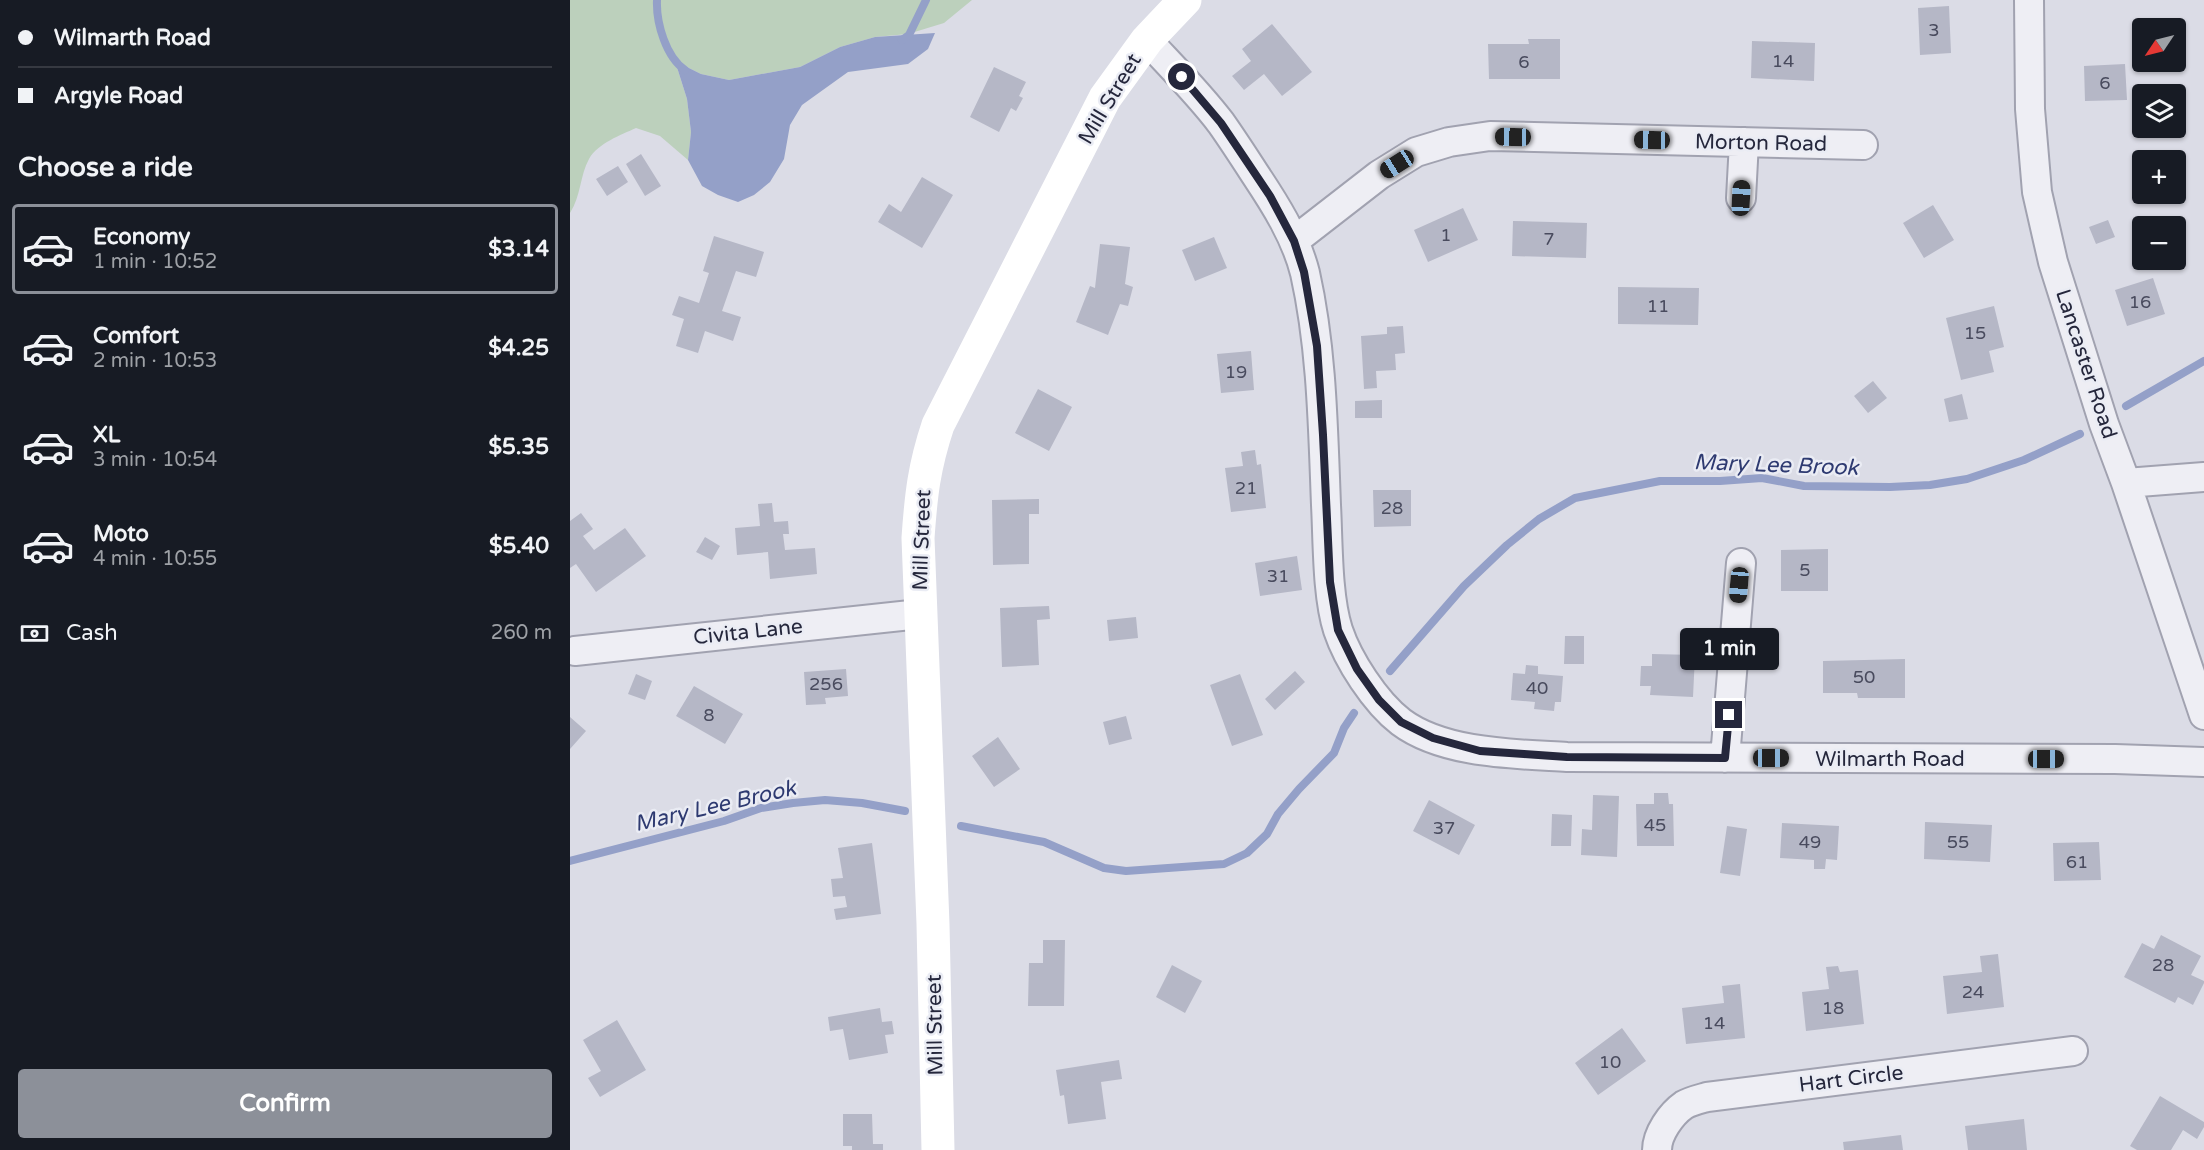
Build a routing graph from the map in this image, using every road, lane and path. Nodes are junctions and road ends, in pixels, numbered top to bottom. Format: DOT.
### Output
graph roads {
  1 [pos="1185,0"];
  2 [pos="2030,0"];
  3 [pos="1146,40"];
  4 [pos="1744,142"];
  5 [pos="1863,145"];
  6 [pos="1741,198"];
  7 [pos="1294,241"];
  8 [pos="2204,477"];
  9 [pos="2126,483"];
  10 [pos="1741,563"];
  11 [pos="921,614"];
  12 [pos="575,651"];
  13 [pos="2204,715"];
  14 [pos="1725,758"];
  15 [pos="2204,762"];
  16 [pos="2073,1051"];
  17 [pos="938,1150"];
  18 [pos="1657,1150"];
  1 -- 3 [label="street, Mill Street"];
  2 -- 9 [label="street, Lancaster Road"];
  3 -- 7 [label="street, Wilmarth Road"];
  3 -- 11 [label="street, Mill Street"];
  4 -- 5 [label="street, Morton Road"];
  4 -- 6 [label="street"];
  4 -- 7 [label="street, Morton Road"];
  7 -- 14 [label="street, Wilmarth Road"];
  8 -- 9 [label="street"];
  9 -- 13 [label="street, Lancaster Road"];
  10 -- 14 [label="street"];
  11 -- 12 [label="street, Civita Lane"];
  11 -- 17 [label="street, Mill Street"];
  14 -- 15 [label="street, Wilmarth Road"];
  16 -- 18 [label="street, Hart Circle"];
}
